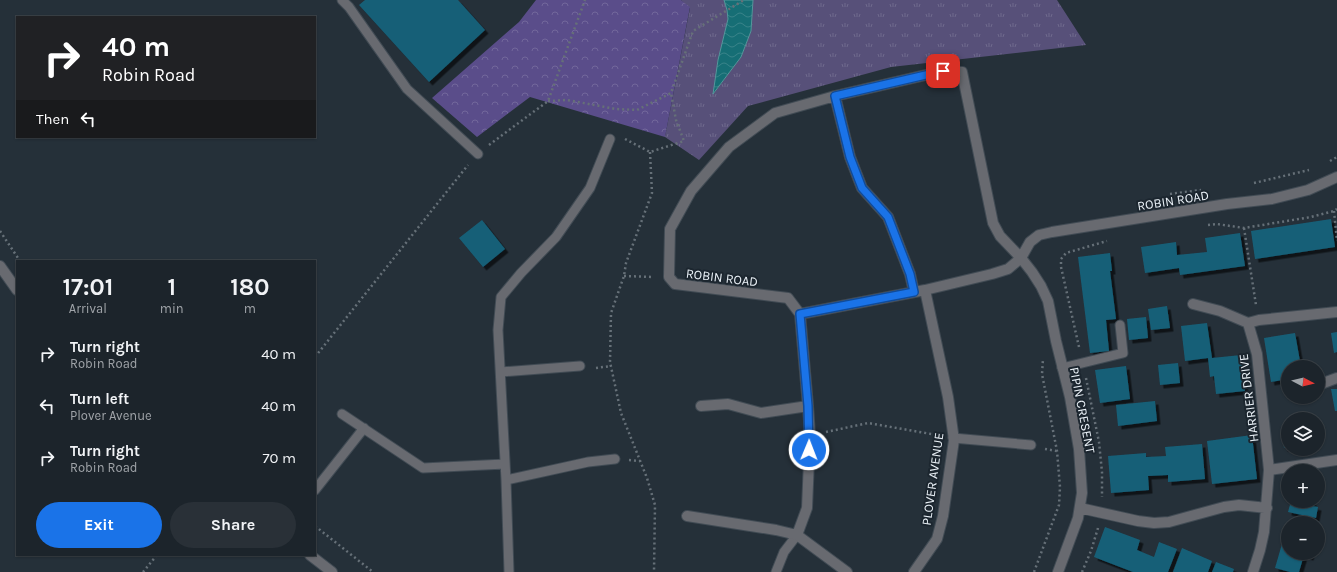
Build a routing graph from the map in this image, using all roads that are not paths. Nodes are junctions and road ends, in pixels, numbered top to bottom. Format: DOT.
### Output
graph roads {
  1 [pos="342,0"];
  2 [pos="835,96"];
  3 [pos="610,139"];
  4 [pos="478,154"];
  5 [pos="1337,177"];
  6 [pos="1021,258"];
  7 [pos="0,266"];
  8 [pos="16,289"];
  9 [pos="925,290"];
  10 [pos="914,292"];
  11 [pos="1193,304"];
  12 [pos="1337,312"];
  13 [pos="800,314"];
  14 [pos="1248,323"];
  15 [pos="1120,325"];
  16 [pos="580,366"];
  17 [pos="1062,368"];
  18 [pos="501,372"];
  19 [pos="1337,378"];
  20 [pos="1325,382"];
  21 [pos="701,406"];
  22 [pos="808,406"];
  23 [pos="342,414"];
  24 [pos="364,428"];
  25 [pos="953,438"];
  26 [pos="1031,445"];
  27 [pos="615,459"];
  28 [pos="1337,460"];
  29 [pos="505,464"];
  30 [pos="1269,470"];
  31 [pos="506,480"];
  32 [pos="316,489"];
  33 [pos="1080,508"];
  34 [pos="1267,508"];
  35 [pos="687,516"];
  36 [pos="796,535"];
  37 [pos="311,556"];
  38 [pos="332,572"];
  39 [pos="509,572"];
  40 [pos="776,572"];
  41 [pos="847,572"];
  42 [pos="914,572"];
  43 [pos="1058,572"];
  44 [pos="1253,572"];
  1 -- 4 [label="lane"];
  2 -- 6 [label="street, ROBIN ROAD"];
  2 -- 10 [label="street"];
  2 -- 13 [label="street, ROBIN ROAD"];
  3 -- 18 [label="lane"];
  5 -- 6 [label="street, ROBIN ROAD"];
  6 -- 9 [label="street, ROBIN ROAD"];
  6 -- 17 [label="street, PIPIN CRESENT"];
  7 -- 8 [label="street"];
  9 -- 10 [label="street, ROBIN ROAD"];
  9 -- 25 [label="street, PLOVER AVENUE"];
  10 -- 13 [label="street, ROBIN ROAD"];
  11 -- 14 [label="street"];
  12 -- 14 [label="street"];
  13 -- 22 [label="street"];
  14 -- 30 [label="street, HARRIER DRIVE"];
  15 -- 17 [label="lane"];
  16 -- 18 [label="lane"];
  17 -- 33 [label="street, PIPIN CRESENT"];
  18 -- 29 [label="lane"];
  19 -- 20 [label="street"];
  21 -- 22 [label="street"];
  22 -- 36 [label="street"];
  23 -- 24 [label="lane"];
  24 -- 29 [label="lane"];
  24 -- 32 [label="lane"];
  25 -- 26 [label="lane"];
  25 -- 42 [label="street, PLOVER AVENUE"];
  27 -- 31 [label="lane"];
  28 -- 30 [label="street"];
  29 -- 31 [label="lane"];
  30 -- 34 [label="street, HARRIER DRIVE"];
  31 -- 39 [label="lane"];
  33 -- 34 [label="street"];
  33 -- 43 [label="street, PIPIN CRESENT"];
  34 -- 44 [label="street, HARRIER DRIVE"];
  35 -- 36 [label="street"];
  36 -- 40 [label="lane"];
  36 -- 41 [label="street"];
  37 -- 38 [label="street"];
}
